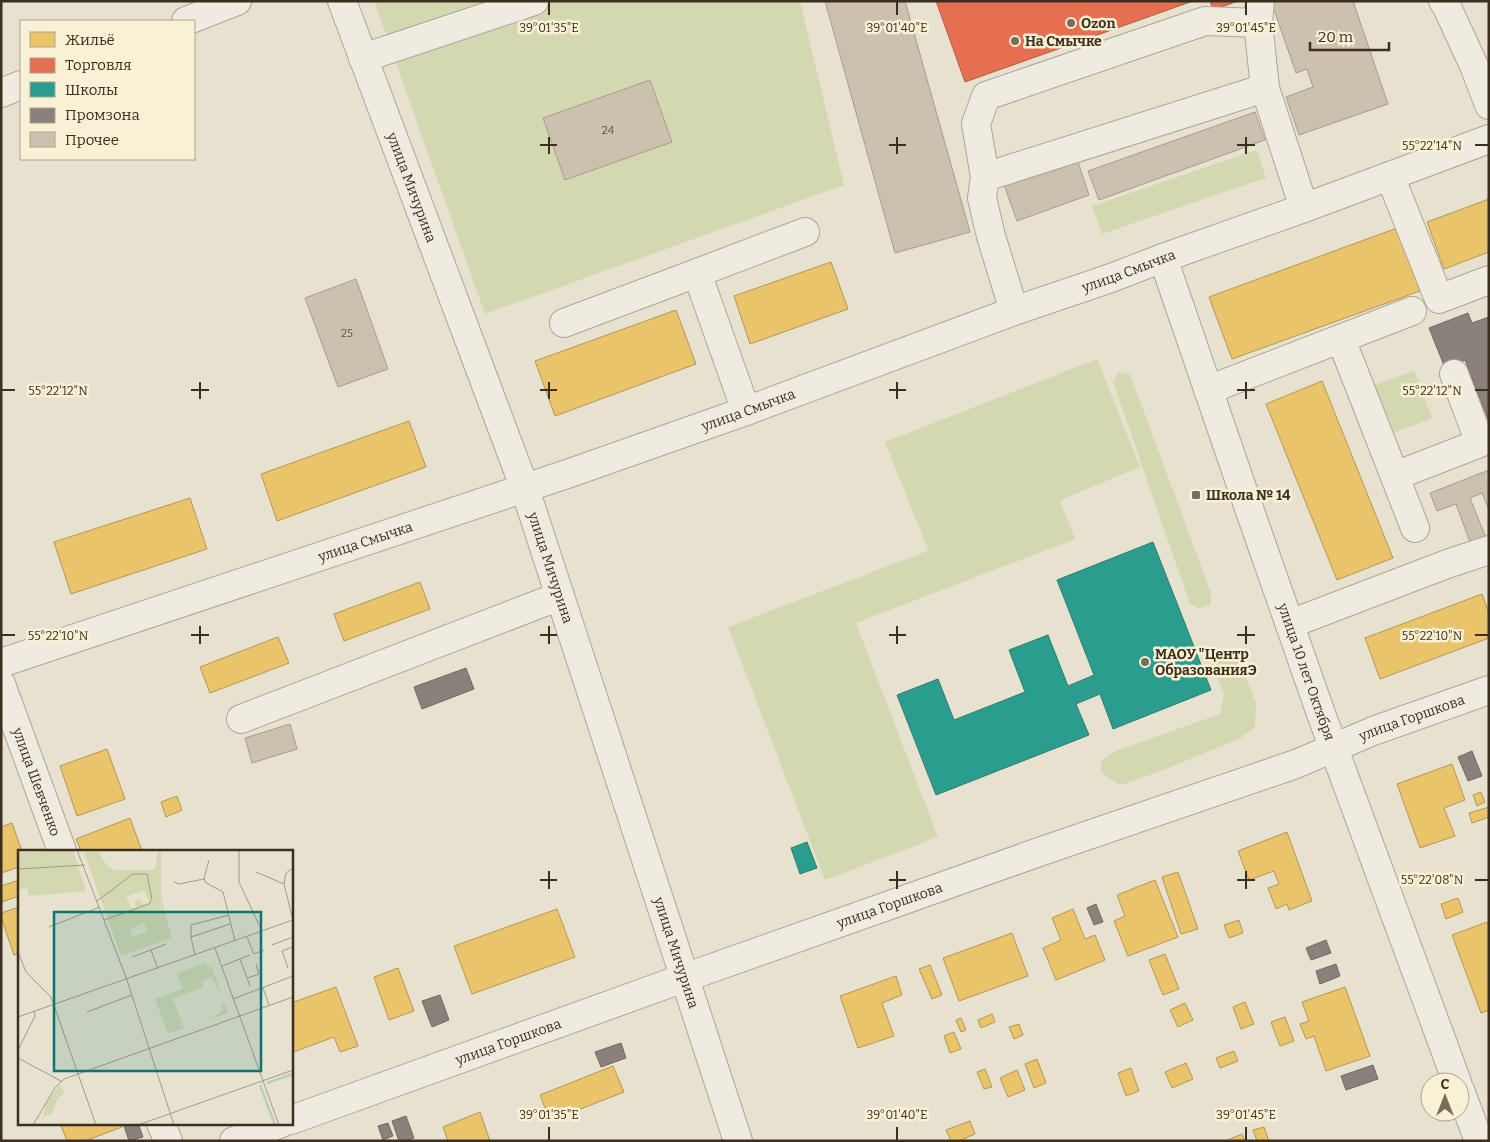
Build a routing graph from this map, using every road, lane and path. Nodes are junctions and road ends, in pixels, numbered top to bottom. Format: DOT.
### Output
graph roads {
  1 [pos="237,1"];
  2 [pos="342,1"];
  3 [pos="534,1"];
  4 [pos="1443,1"];
  5 [pos="1259,12"];
  6 [pos="189,20"];
  7 [pos="363,58"];
  8 [pos="20,85"];
  9 [pos="1265,88"];
  10 [pos="1,93"];
  11 [pos="1489,105"];
  12 [pos="1489,139"];
  13 [pos="1390,176"];
  14 [pos="985,177"];
  15 [pos="1304,208"];
  16 [pos="805,232"];
  17 [pos="1163,258"];
  18 [pos="697,272"];
  19 [pos="1489,280"];
  20 [pos="1014,311"];
  21 [pos="1412,311"];
  22 [pos="564,323"];
  23 [pos="1341,339"];
  24 [pos="1454,374"];
  25 [pos="1208,390"];
  26 [pos="746,411"];
  27 [pos="1395,476"];
  28 [pos="525,489"];
  29 [pos="1415,528"];
  30 [pos="1489,550"];
  31 [pos="560,596"];
  32 [pos="1290,624"];
  33 [pos="1,663"];
  34 [pos="1,684"];
  35 [pos="1489,690"];
  36 [pos="240,719"];
  37 [pos="1334,747"];
  38 [pos="62,850"];
  39 [pos="684,978"];
  40 [pos="1453,1072"];
  41 [pos="1470,1117"];
  42 [pos="292,1120"];
  43 [pos="161,1124"];
  44 [pos="279,1124"];
  45 [pos="168,1141"];
  46 [pos="234,1141"];
  47 [pos="738,1141"];
  48 [pos="1479,1141"];
  1 -- 6 [label="street"];
  2 -- 7 [label="street, улица Мичурина"];
  3 -- 7 [label="street"];
  4 -- 11 [label="street"];
  5 -- 9 [label="street"];
  5 -- 14 [label="street"];
  7 -- 28 [label="street, улица Мичурина"];
  8 -- 10 [label="street"];
  9 -- 14 [label="street"];
  9 -- 15 [label="street"];
  12 -- 13 [label="street, улица Смычка"];
  13 -- 15 [label="street, улица Смычка"];
  13 -- 19 [label="street"];
  14 -- 20 [label="street"];
  15 -- 17 [label="street, улица Смычка"];
  16 -- 18 [label="street"];
  17 -- 20 [label="street, улица Смычка"];
  17 -- 25 [label="street, улица 10 лет Октября"];
  18 -- 22 [label="street"];
  18 -- 26 [label="street"];
  20 -- 26 [label="street, улица Смычка"];
  21 -- 23 [label="street"];
  23 -- 25 [label="street"];
  23 -- 27 [label="street"];
  24 -- 27 [label="street"];
  25 -- 32 [label="street, улица 10 лет Октября"];
  26 -- 28 [label="street, улица Смычка"];
  27 -- 29 [label="street"];
  28 -- 31 [label="street, улица Мичурина"];
  28 -- 33 [label="street, улица Смычка"];
  30 -- 32 [label="street"];
  31 -- 36 [label="street"];
  31 -- 39 [label="street, улица Мичурина"];
  32 -- 37 [label="street, улица 10 лет Октября"];
  34 -- 38 [label="street, улица Шевченко"];
  35 -- 37 [label="street, улица Горшкова"];
  37 -- 39 [label="street, улица Горшкова"];
  37 -- 40 [label="street, улица 10 лет Октября"];
  39 -- 42 [label="street, улица Горшкова"];
  39 -- 47 [label="street, улица Мичурина"];
  41 -- 48 [label="street"];
  43 -- 45 [label="street"];
  44 -- 46 [label="street"];
}
